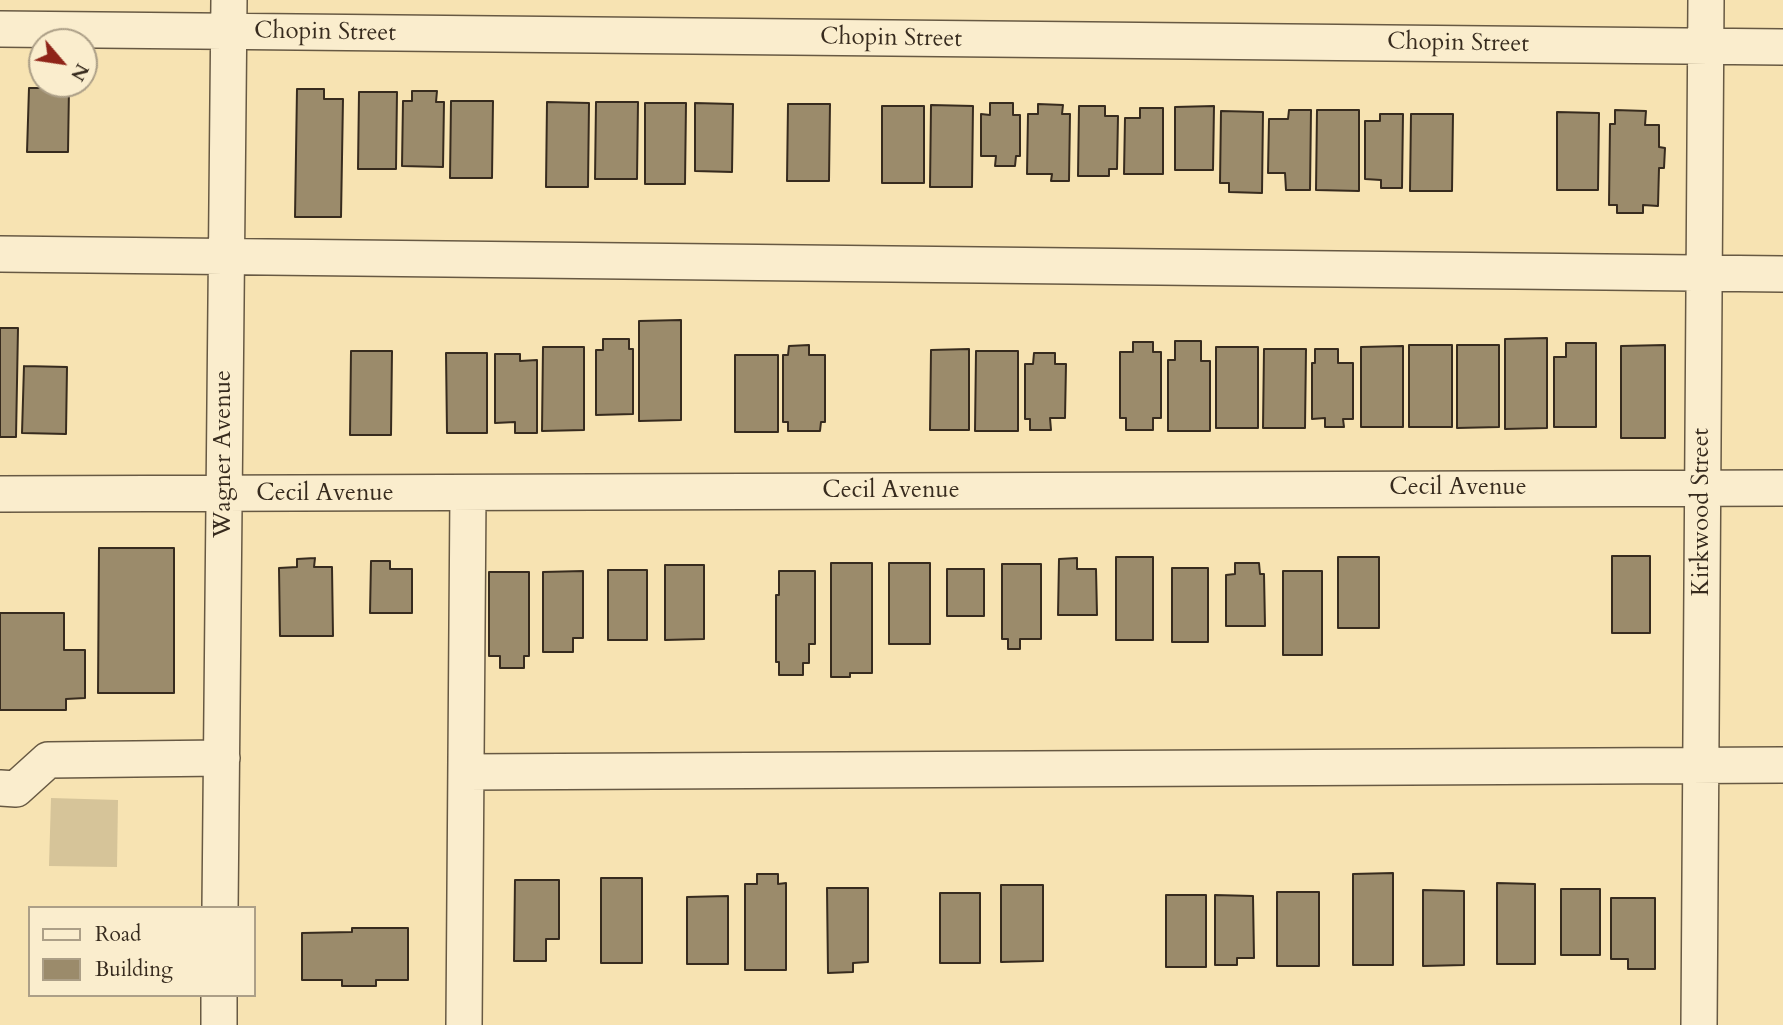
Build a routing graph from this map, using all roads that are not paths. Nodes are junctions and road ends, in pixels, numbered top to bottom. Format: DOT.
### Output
graph roads {
  1 [pos="1706,0"];
  2 [pos="229,16"];
  3 [pos="0,29"];
  4 [pos="1706,46"];
  5 [pos="1783,47"];
  6 [pos="0,254"];
  7 [pos="226,258"];
  8 [pos="1704,274"];
  9 [pos="1783,274"];
  10 [pos="1702,487"];
  11 [pos="1783,488"];
  12 [pos="468,493"];
  13 [pos="0,494"];
  14 [pos="224,495"];
  15 [pos="222,758"];
  16 [pos="1700,765"];
  17 [pos="1783,765"];
  18 [pos="467,772"];
  19 [pos="0,788"];
  20 [pos="220,906"];
  21 [pos="219,997"];
  22 [pos="219,1025"];
  23 [pos="464,1025"];
  24 [pos="1699,1025"];
  1 -- 4 [label="street, Kirkwood Street"];
  2 -- 3 [label="street, Chopin Street"];
  2 -- 4 [label="street, Chopin Street"];
  2 -- 7 [label="street, Wagner Avenue"];
  4 -- 5 [label="street, Chopin Street"];
  4 -- 8 [label="street, Kirkwood Street"];
  6 -- 7 [label="street"];
  7 -- 8 [label="street"];
  7 -- 14 [label="street, Wagner Avenue"];
  8 -- 9 [label="street"];
  8 -- 10 [label="street, Kirkwood Street"];
  10 -- 11 [label="street, Cecil Avenue"];
  10 -- 12 [label="street, Cecil Avenue"];
  10 -- 16 [label="street, Kirkwood Street"];
  12 -- 14 [label="street, Cecil Avenue"];
  12 -- 18 [label="street"];
  13 -- 14 [label="street, Cecil Avenue"];
  14 -- 15 [label="street, Wagner Avenue"];
  15 -- 19 [label="street"];
  15 -- 20 [label="street, Wagner Avenue"];
  16 -- 17 [label="street"];
  16 -- 18 [label="street"];
  16 -- 24 [label="street, Kirkwood Street"];
  18 -- 23 [label="street"];
  21 -- 22 [label="street"];
}
